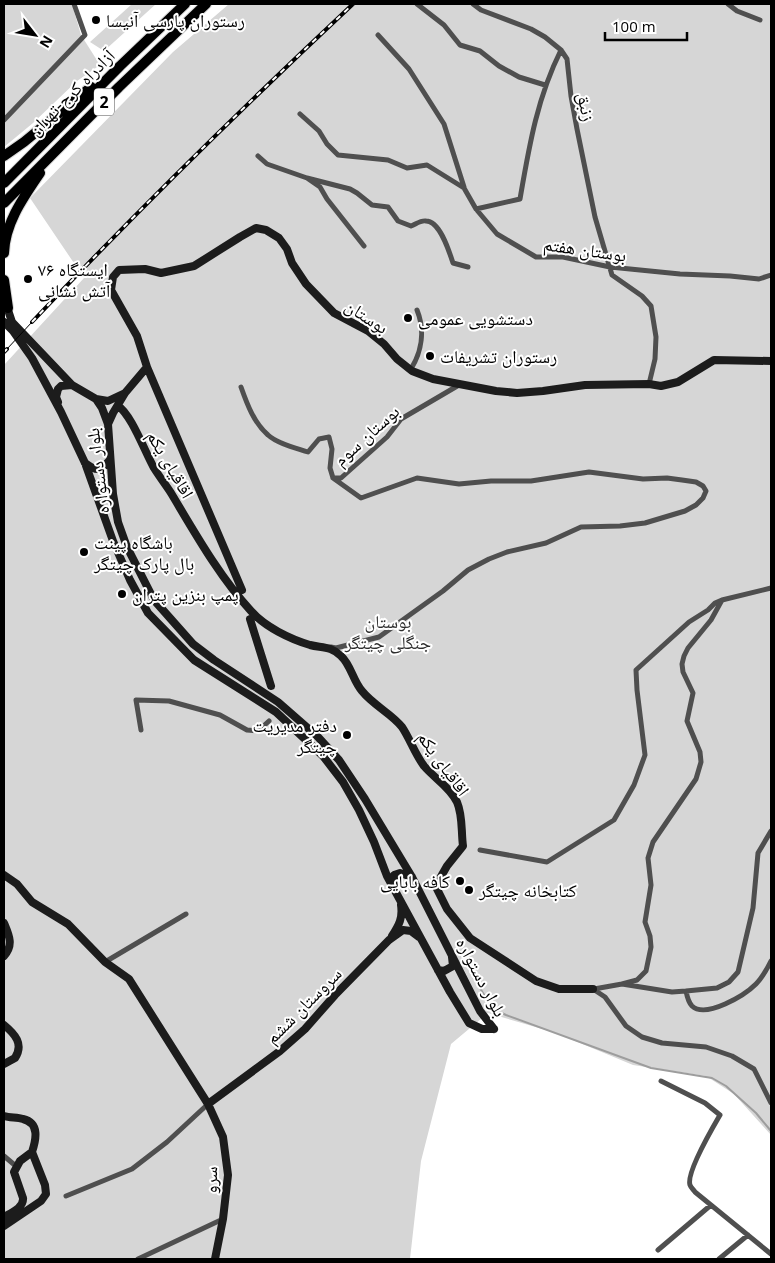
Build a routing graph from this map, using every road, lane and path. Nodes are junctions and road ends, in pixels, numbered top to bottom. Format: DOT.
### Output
graph roads {
  1 [pos="74,4"];
  2 [pos="185,4"];
  3 [pos="206,4"];
  4 [pos="417,4"];
  5 [pos="473,4"];
  6 [pos="728,4"];
  7 [pos="760,20"];
  8 [pos="378,35"];
  9 [pos="561,50"];
  10 [pos="120,66"];
  11 [pos="545,85"];
  12 [pos="119,87"];
  13 [pos="300,114"];
  14 [pos="4,120"];
  15 [pos="4,156"];
  16 [pos="258,156"];
  17 [pos="307,178"];
  18 [pos="4,183"];
  19 [pos="464,188"];
  20 [pos="4,203"];
  21 [pos="476,209"];
  22 [pos="364,246"];
  23 [pos="4,253"];
  24 [pos="468,267"];
  25 [pos="610,267"];
  26 [pos="771,275"];
  27 [pos="4,280"];
  28 [pos="4,298"];
  29 [pos="8,308"];
  30 [pos="417,310"];
  31 [pos="8,322"];
  32 [pos="771,361"];
  33 [pos="147,366"];
  34 [pos="411,369"];
  35 [pos="649,384"];
  36 [pos="72,385"];
  37 [pos="459,385"];
  38 [pos="241,387"];
  39 [pos="125,393"];
  40 [pos="96,399"];
  41 [pos="118,406"];
  42 [pos="61,412"];
  43 [pos="108,424"];
  44 [pos="110,460"];
  45 [pos="85,463"];
  46 [pos="333,478"];
  47 [pos="771,588"];
  48 [pos="242,590"];
  49 [pos="722,600"];
  50 [pos="250,619"];
  51 [pos="326,646"];
  52 [pos="271,686"];
  53 [pos="268,721"];
  54 [pos="141,730"];
  55 [pos="771,831"];
  56 [pos="480,850"];
  57 [pos="4,876"];
  58 [pos="412,877"];
  59 [pos="394,890"];
  60 [pos="441,894"];
  61 [pos="401,900"];
  62 [pos="426,902"];
  63 [pos="446,909"];
  64 [pos="186,914"];
  65 [pos="433,917"];
  66 [pos="4,923"];
  67 [pos="421,938"];
  68 [pos="389,940"];
  69 [pos="452,955"];
  70 [pos="4,956"];
  71 [pos="771,960"];
  72 [pos="105,962"];
  73 [pos="438,970"];
  74 [pos="622,984"];
  75 [pos="593,989"];
  76 [pos="686,991"];
  77 [pos="4,1025"];
  78 [pos="4,1064"];
  79 [pos="661,1081"];
  80 [pos="771,1103"];
  81 [pos="208,1104"];
  82 [pos="4,1116"];
  83 [pos="32,1152"];
  84 [pos="4,1156"];
  85 [pos="17,1167"];
  86 [pos="66,1196"];
  87 [pos="24,1198"];
  88 [pos="36,1205"];
  89 [pos="711,1205"];
  90 [pos="4,1217"];
  91 [pos="223,1219"];
  92 [pos="4,1226"];
  93 [pos="748,1234"];
  94 [pos="658,1250"];
  95 [pos="771,1254"];
  96 [pos="138,1259"];
  97 [pos="215,1259"];
  98 [pos="719,1259"];
  1 -- 14 [label="street"];
  2 -- 10 [label="highway, آزادراه کرج-تهران / 2"];
  3 -- 12 [label="highway, 2"];
  4 -- 11 [label="street"];
  5 -- 9 [label="street"];
  6 -- 7 [label="street"];
  8 -- 19 [label="street"];
  9 -- 11 [label="street"];
  9 -- 25 [label="street, زنبق"];
  10 -- 15 [label="highway"];
  10 -- 18 [label="highway, آزادراه کرج-تهران / 2"];
  11 -- 21 [label="street"];
  12 -- 20 [label="highway, 2"];
  12 -- 23 [label="highway"];
  13 -- 19 [label="street, بوستان هفتم"];
  16 -- 17 [label="street"];
  17 -- 22 [label="street"];
  17 -- 24 [label="street"];
  19 -- 21 [label="street, بوستان هفتم"];
  21 -- 25 [label="street, بوستان هفتم"];
  25 -- 26 [label="street, بوستان هفتم"];
  25 -- 35 [label="street"];
  27 -- 29 [label="highway"];
  28 -- 29 [label="street"];
  29 -- 31 [label="street"];
  30 -- 34 [label="street"];
  31 -- 36 [label="street"];
  31 -- 42 [label="street, بلوار دستواره"];
  32 -- 35 [label="street, بوستان"];
  33 -- 34 [label="street, بوستان"];
  33 -- 39 [label="street"];
  33 -- 48 [label="street"];
  34 -- 37 [label="street, بوستان"];
  35 -- 37 [label="street, بوستان"];
  36 -- 40 [label="street"];
  36 -- 42 [label="street"];
  37 -- 46 [label="street, بوستان سوم"];
  38 -- 46 [label="street, بوستان سوم"];
  39 -- 40 [label="street"];
  39 -- 41 [label="street"];
  40 -- 43 [label="street, بلوار دستواره"];
  41 -- 43 [label="street"];
  41 -- 51 [label="street, اقاقیای یکم"];
  42 -- 45 [label="street, بلوار دستواره"];
  43 -- 44 [label="street, بلوار دستواره"];
  44 -- 45 [label="street"];
  44 -- 58 [label="street, بلوار دستواره"];
  45 -- 59 [label="street, بلوار دستواره"];
  46 -- 51 [label="street"];
  47 -- 49 [label="street"];
  49 -- 56 [label="street"];
  49 -- 74 [label="street"];
  50 -- 52 [label="street"];
  51 -- 60 [label="street, اقاقیای یکم"];
  53 -- 54 [label="street"];
  55 -- 76 [label="street"];
  57 -- 72 [label="street, سرو"];
  58 -- 59 [label="street"];
  58 -- 62 [label="street, بلوار دستواره"];
  59 -- 61 [label="street, بلوار دستواره"];
  60 -- 62 [label="street"];
  60 -- 63 [label="street, اقاقیای یکم"];
  61 -- 67 [label="street, بلوار دستواره"];
  61 -- 68 [label="street"];
  62 -- 65 [label="street, بلوار دستواره"];
  63 -- 65 [label="street"];
  63 -- 75 [label="street, اقاقیای یکم"];
  64 -- 72 [label="street"];
  65 -- 69 [label="street, بلوار دستواره"];
  66 -- 70 [label="street"];
  67 -- 68 [label="street"];
  67 -- 73 [label="street, بلوار دستواره"];
  68 -- 81 [label="street, سروستان ششم"];
  69 -- 73 [label="street"];
  69 -- 73 [label="street, بلوار دستواره"];
  71 -- 76 [label="street"];
  72 -- 81 [label="street, سرو"];
  74 -- 75 [label="street"];
  74 -- 76 [label="street"];
  75 -- 80 [label="street"];
  77 -- 78 [label="street"];
  79 -- 89 [label="street"];
  81 -- 86 [label="street"];
  81 -- 91 [label="street, سرو"];
  82 -- 83 [label="street"];
  83 -- 85 [label="street"];
  83 -- 88 [label="street"];
  84 -- 85 [label="street"];
  85 -- 87 [label="street"];
  87 -- 88 [label="street"];
  87 -- 90 [label="street"];
  88 -- 92 [label="street"];
  89 -- 93 [label="street"];
  89 -- 94 [label="street"];
  91 -- 96 [label="street"];
  91 -- 97 [label="street, سرو"];
  93 -- 95 [label="street"];
  93 -- 98 [label="street"];
}
